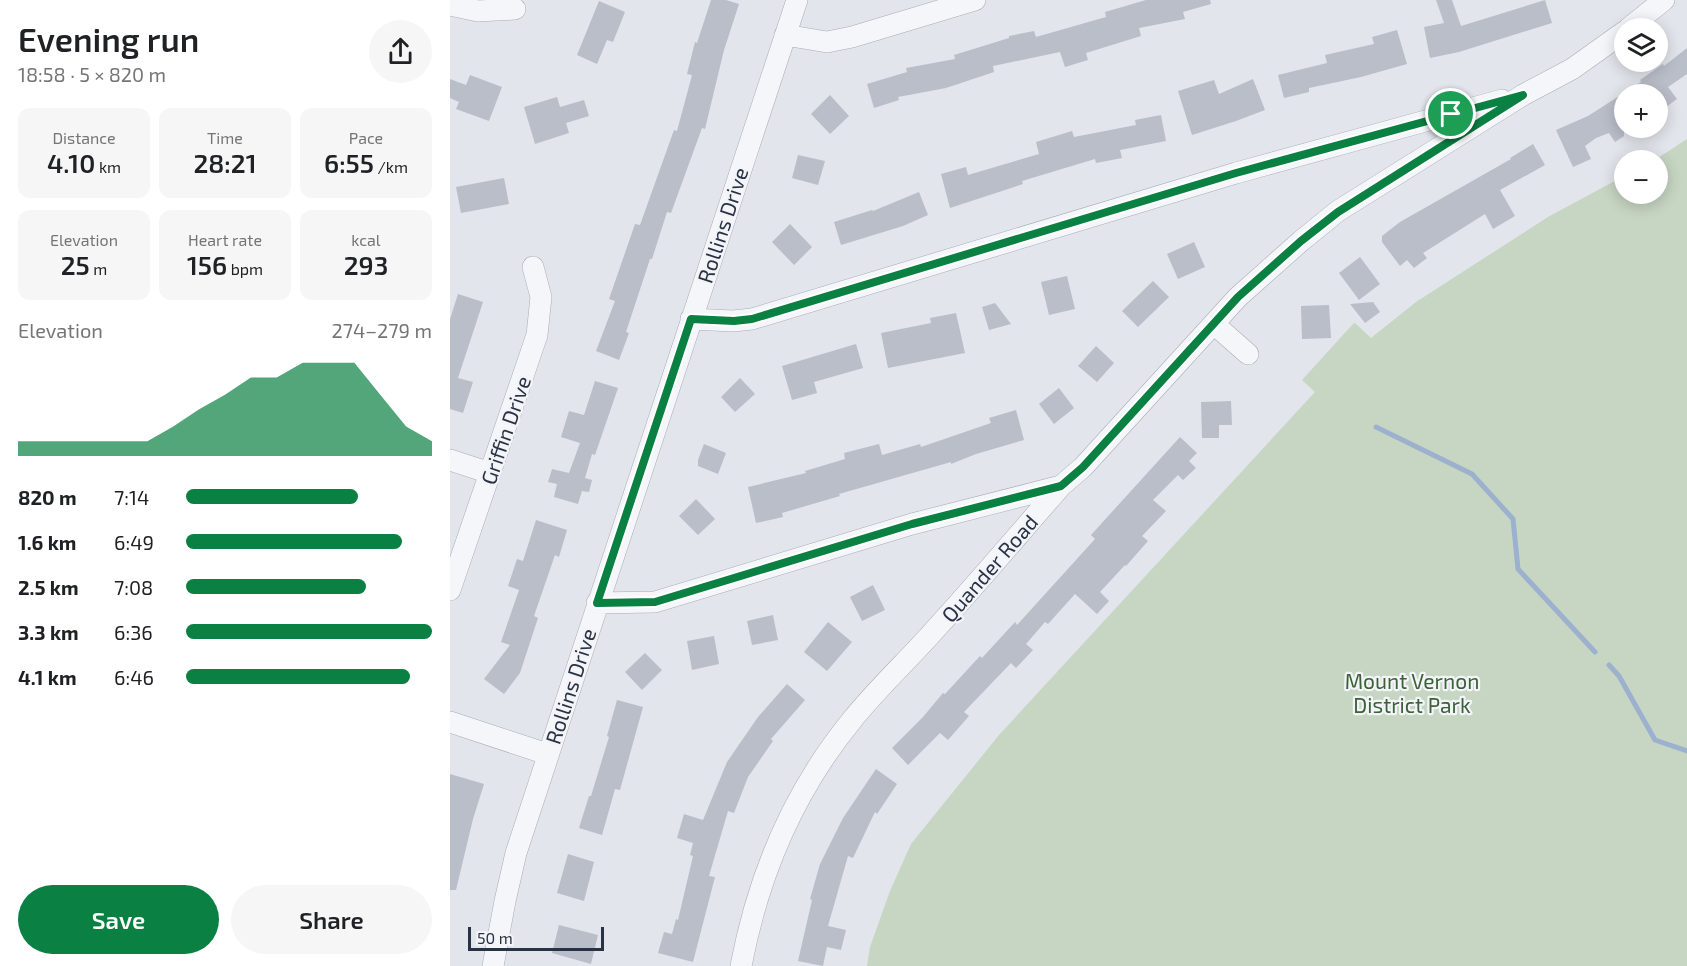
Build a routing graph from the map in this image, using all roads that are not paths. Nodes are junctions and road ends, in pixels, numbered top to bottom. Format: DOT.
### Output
graph roads {
  1 [pos="796,0"];
  2 [pos="975,0"];
  3 [pos="1664,0"];
  4 [pos="450,5"];
  5 [pos="515,9"];
  6 [pos="1642,18"];
  7 [pos="785,35"];
  8 [pos="1614,39"];
  9 [pos="1523,95"];
  10 [pos="533,267"];
  11 [pos="691,319"];
  12 [pos="1214,324"];
  13 [pos="1248,354"];
  14 [pos="450,460"];
  15 [pos="490,473"];
  16 [pos="1061,486"];
  17 [pos="450,590"];
  18 [pos="597,603"];
  19 [pos="450,722"];
  20 [pos="547,754"];
  21 [pos="493,966"];
  22 [pos="741,966"];
  1 -- 7 [label="street, Rollins Drive"];
  2 -- 7 [label="street"];
  3 -- 6 [label="street"];
  4 -- 5 [label="street"];
  7 -- 11 [label="street, Rollins Drive"];
  8 -- 9 [label="street, Quander Road"];
  9 -- 11 [label="street"];
  9 -- 12 [label="street, Quander Road"];
  10 -- 15 [label="street, Griffin Drive"];
  11 -- 18 [label="street, Rollins Drive"];
  12 -- 13 [label="street"];
  12 -- 16 [label="street, Quander Road"];
  14 -- 15 [label="street"];
  15 -- 17 [label="street, Griffin Drive"];
  16 -- 18 [label="street"];
  16 -- 22 [label="street, Quander Road"];
  18 -- 20 [label="street, Rollins Drive"];
  19 -- 20 [label="street"];
  20 -- 21 [label="street, Rollins Drive"];
}
